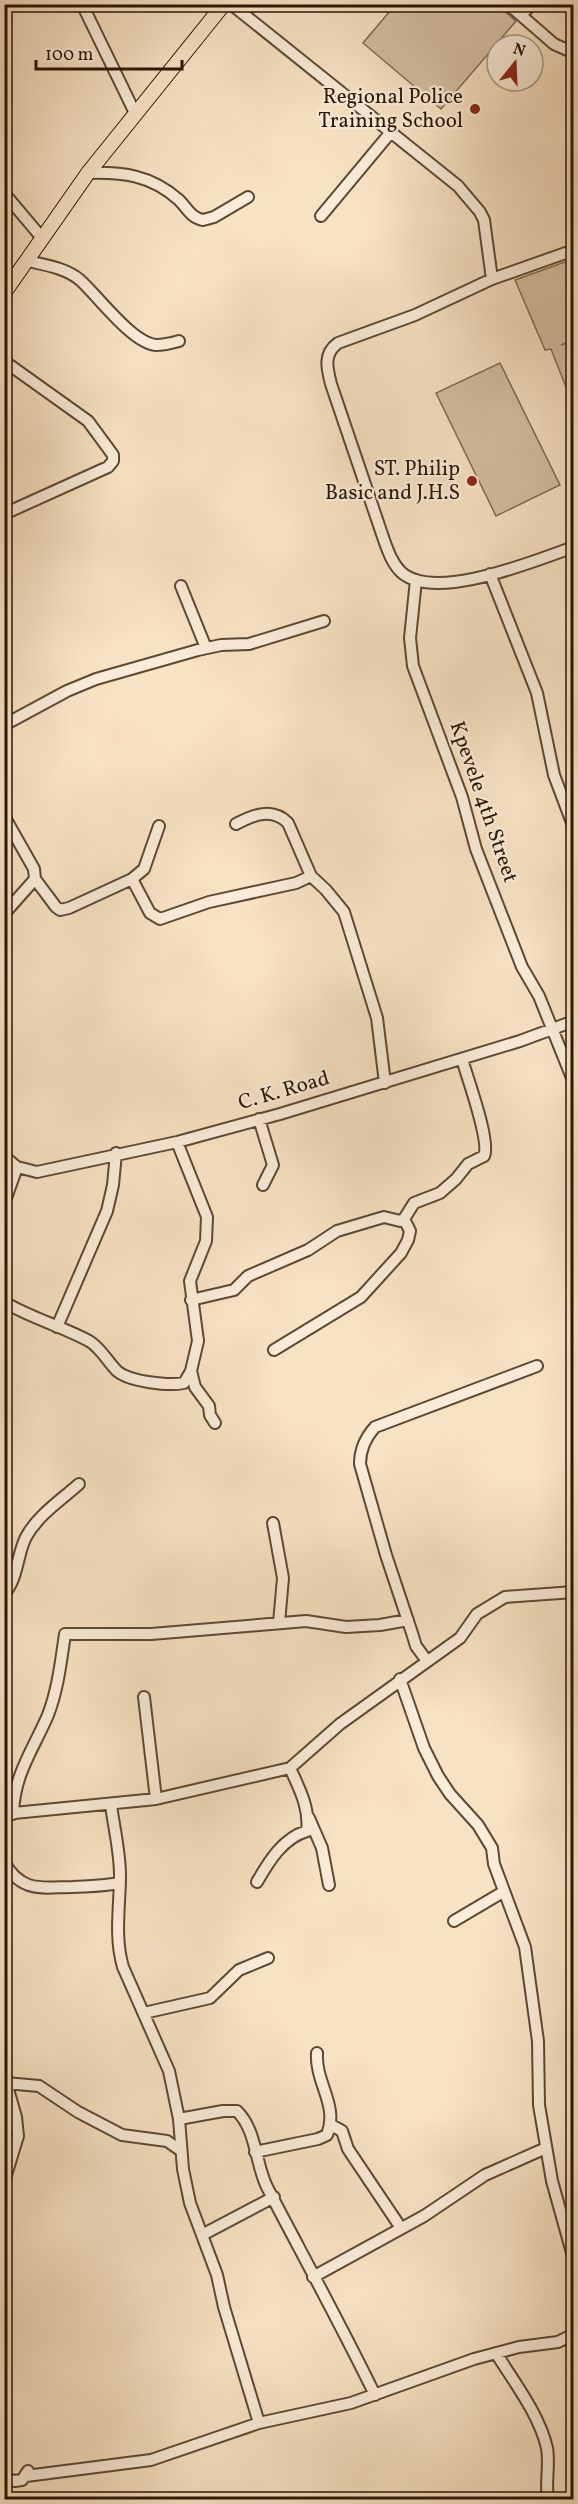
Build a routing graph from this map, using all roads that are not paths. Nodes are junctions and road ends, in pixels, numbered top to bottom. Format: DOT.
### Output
graph roads {
  1 [pos="82,4"];
  2 [pos="224,4"];
  3 [pos="231,4"];
  4 [pos="508,4"];
  5 [pos="532,4"];
  6 [pos="521,15"];
  7 [pos="573,53"];
  8 [pos="135,113"];
  9 [pos="391,132"];
  10 [pos="88,173"];
  11 [pos="4,194"];
  12 [pos="248,197"];
  13 [pos="321,216"];
  14 [pos="42,238"];
  15 [pos="573,250"];
  16 [pos="28,261"];
  17 [pos="492,279"];
  18 [pos="4,293"];
  19 [pos="179,341"];
  20 [pos="4,361"];
  21 [pos="4,514"];
  22 [pos="573,547"];
  23 [pos="489,574"];
  24 [pos="416,580"];
  25 [pos="181,586"];
  26 [pos="324,621"];
  27 [pos="206,648"];
  28 [pos="4,726"];
  29 [pos="4,816"];
  30 [pos="236,824"];
  31 [pos="159,826"];
  32 [pos="573,828"];
  33 [pos="311,876"];
  34 [pos="35,879"];
  35 [pos="132,879"];
  36 [pos="4,914"];
  37 [pos="573,1021"];
  38 [pos="550,1030"];
  39 [pos="462,1059"];
  40 [pos="385,1083"];
  41 [pos="573,1086"];
  42 [pos="259,1119"];
  43 [pos="177,1142"];
  44 [pos="116,1153"];
  45 [pos="4,1156"];
  46 [pos="17,1167"];
  47 [pos="263,1185"];
  48 [pos="4,1204"];
  49 [pos="404,1219"];
  50 [pos="191,1300"];
  51 [pos="4,1302"];
  52 [pos="57,1327"];
  53 [pos="274,1350"];
  54 [pos="537,1366"];
  55 [pos="191,1371"];
  56 [pos="215,1423"];
  57 [pos="79,1484"];
  58 [pos="273,1523"];
  59 [pos="573,1592"];
  60 [pos="4,1594"];
  61 [pos="408,1620"];
  62 [pos="279,1623"];
  63 [pos="428,1661"];
  64 [pos="400,1679"];
  65 [pos="144,1697"];
  66 [pos="290,1768"];
  67 [pos="156,1799"];
  68 [pos="111,1805"];
  69 [pos="9,1814"];
  70 [pos="309,1818"];
  71 [pos="4,1862"];
  72 [pos="120,1882"];
  73 [pos="257,1882"];
  74 [pos="329,1885"];
  75 [pos="503,1892"];
  76 [pos="454,1921"];
  77 [pos="268,1958"];
  78 [pos="144,2013"];
  79 [pos="317,2054"];
  80 [pos="5,2081"];
  81 [pos="179,2119"];
  82 [pos="331,2125"];
  83 [pos="546,2148"];
  84 [pos="180,2150"];
  85 [pos="255,2152"];
  86 [pos="4,2182"];
  87 [pos="274,2197"];
  88 [pos="401,2228"];
  89 [pos="202,2235"];
  90 [pos="573,2259"];
  91 [pos="314,2277"];
  92 [pos="573,2334"];
  93 [pos="496,2353"];
  94 [pos="375,2395"];
  95 [pos="260,2423"];
  96 [pos="4,2478"];
  97 [pos="548,2499"];
  1 -- 8 [label="street"];
  2 -- 8 [label="main road"];
  3 -- 9 [label="street"];
  4 -- 6 [label="street"];
  5 -- 6 [label="street"];
  6 -- 7 [label="street"];
  8 -- 10 [label="main road"];
  9 -- 13 [label="street"];
  9 -- 17 [label="street"];
  10 -- 12 [label="street"];
  10 -- 14 [label="main road"];
  11 -- 14 [label="street"];
  14 -- 16 [label="main road"];
  15 -- 17 [label="street"];
  16 -- 18 [label="main road"];
  16 -- 19 [label="street"];
  17 -- 24 [label="street"];
  20 -- 21 [label="street"];
  22 -- 23 [label="street"];
  23 -- 24 [label="street"];
  23 -- 32 [label="street"];
  24 -- 38 [label="street, Kpevele 4th Street"];
  25 -- 27 [label="street"];
  26 -- 27 [label="street"];
  27 -- 28 [label="street"];
  29 -- 34 [label="street"];
  30 -- 33 [label="street"];
  31 -- 35 [label="street"];
  33 -- 35 [label="street"];
  33 -- 40 [label="street"];
  34 -- 35 [label="street"];
  34 -- 36 [label="street"];
  37 -- 38 [label="street, C. K. Road"];
  38 -- 39 [label="street, C. K. Road"];
  38 -- 41 [label="street, Kpevele 4th Street"];
  39 -- 40 [label="street, C. K. Road"];
  39 -- 49 [label="street"];
  40 -- 42 [label="street, C. K. Road"];
  42 -- 43 [label="street, C. K. Road"];
  42 -- 47 [label="street"];
  43 -- 44 [label="street, C. K. Road"];
  43 -- 50 [label="street"];
  44 -- 46 [label="street, C. K. Road"];
  44 -- 52 [label="street"];
  45 -- 46 [label="street"];
  46 -- 48 [label="street"];
  49 -- 50 [label="street"];
  49 -- 53 [label="street"];
  50 -- 55 [label="street"];
  51 -- 52 [label="street"];
  52 -- 55 [label="street"];
  54 -- 61 [label="street"];
  55 -- 56 [label="street"];
  57 -- 60 [label="street"];
  58 -- 62 [label="street"];
  59 -- 63 [label="street"];
  61 -- 62 [label="street"];
  61 -- 63 [label="street"];
  62 -- 69 [label="street"];
  63 -- 64 [label="street"];
  64 -- 66 [label="street"];
  64 -- 75 [label="street"];
  65 -- 67 [label="street"];
  66 -- 67 [label="street"];
  66 -- 70 [label="street"];
  67 -- 68 [label="street"];
  68 -- 69 [label="street"];
  68 -- 72 [label="street"];
  70 -- 73 [label="street"];
  70 -- 74 [label="street"];
  71 -- 72 [label="street"];
  72 -- 78 [label="street"];
  75 -- 76 [label="street"];
  75 -- 83 [label="street"];
  77 -- 78 [label="street"];
  78 -- 81 [label="street"];
  79 -- 82 [label="street"];
  80 -- 84 [label="street"];
  80 -- 86 [label="street"];
  81 -- 84 [label="street"];
  81 -- 85 [label="street"];
  82 -- 85 [label="street"];
  82 -- 88 [label="street"];
  83 -- 88 [label="street"];
  83 -- 90 [label="street"];
  84 -- 89 [label="street"];
  85 -- 87 [label="street"];
  87 -- 89 [label="street"];
  87 -- 91 [label="street"];
  88 -- 91 [label="street"];
  89 -- 95 [label="street"];
  91 -- 94 [label="street"];
  92 -- 93 [label="street"];
  93 -- 94 [label="street"];
  93 -- 97 [label="street"];
  94 -- 95 [label="street"];
  95 -- 96 [label="street"];
}
